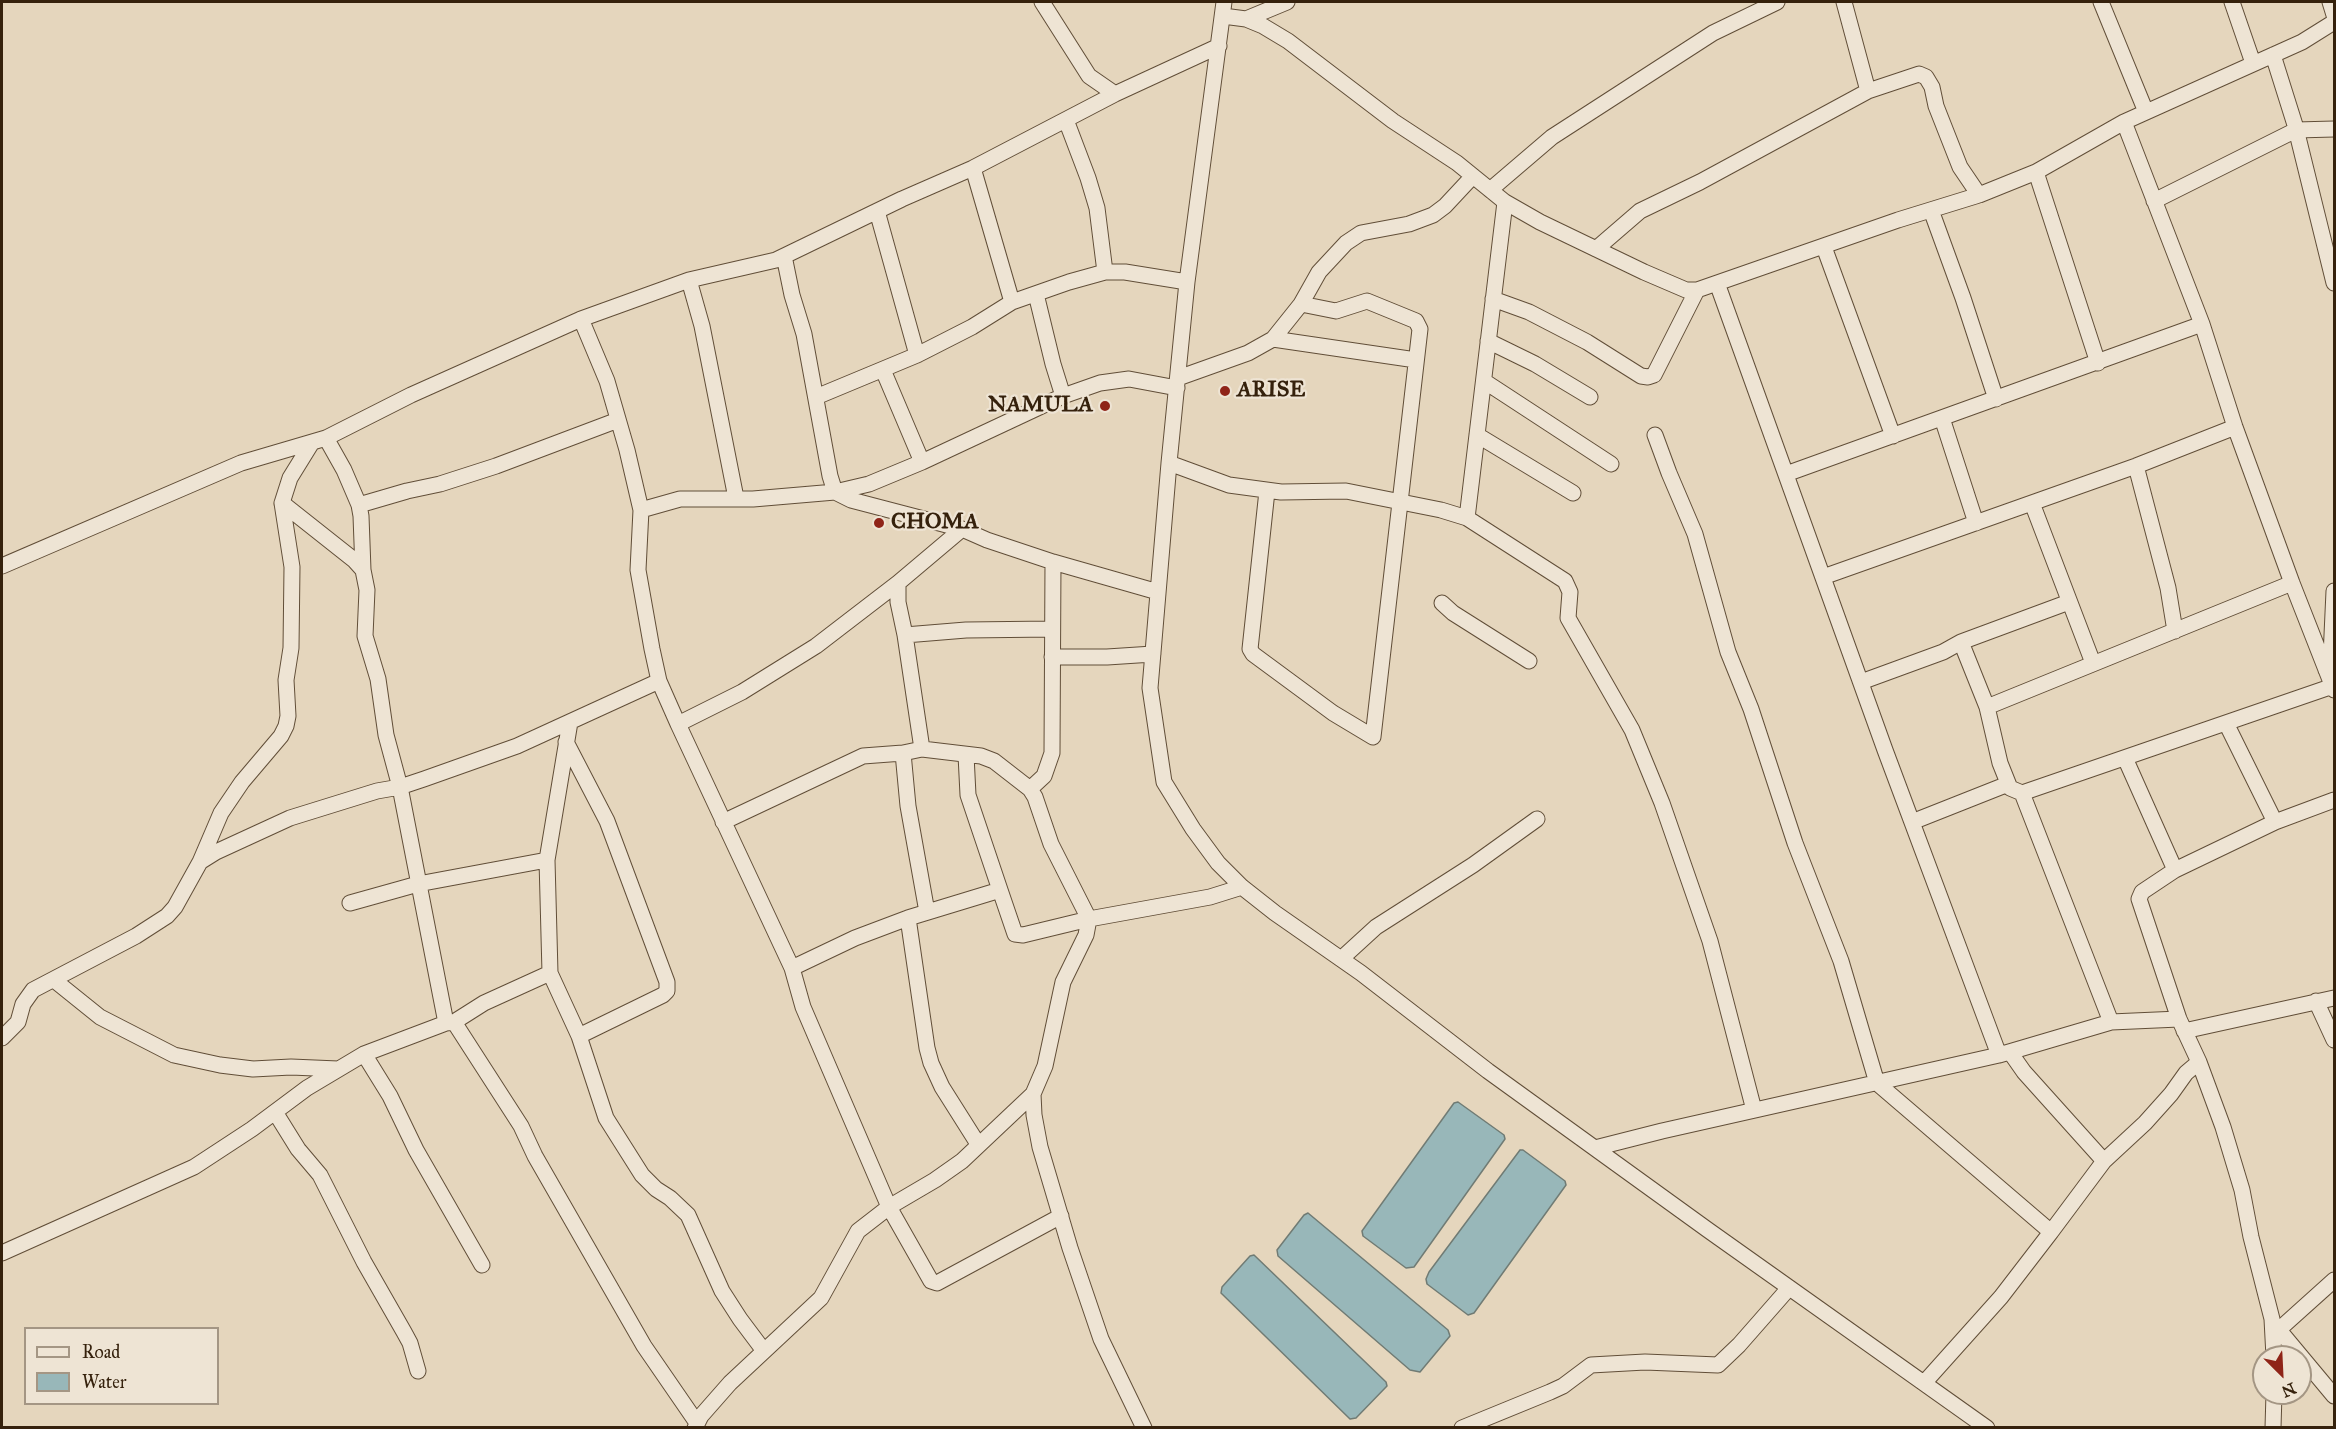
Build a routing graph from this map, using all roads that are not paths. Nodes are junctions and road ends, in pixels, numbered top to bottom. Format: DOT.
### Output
graph roads {
  1 [pos="1042,2"];
  2 [pos="1287,2"];
  3 [pos="1777,2"];
  4 [pos="1844,2"];
  5 [pos="2101,2"];
  6 [pos="2232,2"];
  7 [pos="2330,2"];
  8 [pos="1224,9"];
  9 [pos="2334,15"];
  10 [pos="1246,19"];
  11 [pos="2334,22"];
  12 [pos="1219,46"];
  13 [pos="2273,55"];
  14 [pos="2253,63"];
  15 [pos="1868,91"];
  16 [pos="1114,94"];
  17 [pos="2146,112"];
  18 [pos="1066,120"];
  19 [pos="2124,122"];
  20 [pos="2334,129"];
  21 [pos="2296,130"];
  22 [pos="973,168"];
  23 [pos="2036,172"];
  24 [pos="1473,176"];
  25 [pos="1490,190"];
  26 [pos="1978,195"];
  27 [pos="2154,201"];
  28 [pos="1505,202"];
  29 [pos="1931,210"];
  30 [pos="877,211"];
  31 [pos="1824,247"];
  32 [pos="1596,249"];
  33 [pos="784,256"];
  34 [pos="1105,272"];
  35 [pos="689,280"];
  36 [pos="1187,282"];
  37 [pos="1717,283"];
  38 [pos="2334,283"];
  39 [pos="1696,290"];
  40 [pos="1036,294"];
  41 [pos="1493,299"];
  42 [pos="1012,302"];
  43 [pos="1301,304"];
  44 [pos="581,319"];
  45 [pos="2202,324"];
  46 [pos="1273,339"];
  47 [pos="1488,341"];
  48 [pos="917,355"];
  49 [pos="1416,360"];
  50 [pos="2098,363"];
  51 [pos="883,370"];
  52 [pos="1484,381"];
  53 [pos="1177,383"];
  54 [pos="1063,396"];
  55 [pos="816,397"];
  56 [pos="1590,397"];
  57 [pos="1996,399"];
  58 [pos="1942,418"];
  59 [pos="618,420"];
  60 [pos="2234,423"];
  61 [pos="1477,435"];
  62 [pos="1655,435"];
  63 [pos="1893,436"];
  64 [pos="326,438"];
  65 [pos="311,444"];
  66 [pos="922,462"];
  67 [pos="1169,463"];
  68 [pos="1611,464"];
  69 [pos="2136,466"];
  70 [pos="1786,474"];
  71 [pos="1267,491"];
  72 [pos="835,492"];
  73 [pos="1573,493"];
  74 [pos="736,498"];
  75 [pos="1402,500"];
  76 [pos="282,503"];
  77 [pos="2032,503"];
  78 [pos="359,505"];
  79 [pos="641,510"];
  80 [pos="1467,518"];
  81 [pos="1976,524"];
  82 [pos="962,529"];
  83 [pos="1053,562"];
  84 [pos="2,566"];
  85 [pos="363,570"];
  86 [pos="1823,578"];
  87 [pos="898,583"];
  88 [pos="2292,583"];
  89 [pos="2334,591"];
  90 [pos="1158,592"];
  91 [pos="2069,602"];
  92 [pos="1442,603"];
  93 [pos="1052,629"];
  94 [pos="2175,631"];
  95 [pos="906,635"];
  96 [pos="1961,642"];
  97 [pos="1153,654"];
  98 [pos="1052,657"];
  99 [pos="1529,661"];
  100 [pos="2093,663"];
  101 [pos="2326,670"];
  102 [pos="658,681"];
  103 [pos="1861,682"];
  104 [pos="2334,688"];
  105 [pos="1987,707"];
  106 [pos="570,722"];
  107 [pos="2226,723"];
  108 [pos="678,724"];
  109 [pos="566,742"];
  110 [pos="922,749"];
  111 [pos="903,753"];
  112 [pos="966,755"];
  113 [pos="2125,758"];
  114 [pos="2008,784"];
  115 [pos="400,787"];
  116 [pos="1030,789"];
  117 [pos="2022,794"];
  118 [pos="2334,800"];
  119 [pos="1537,819"];
  120 [pos="723,822"];
  121 [pos="1912,822"];
  122 [pos="2275,822"];
  123 [pos="548,860"];
  124 [pos="200,862"];
  125 [pos="2175,870"];
  126 [pos="418,884"];
  127 [pos="1242,887"];
  128 [pos="1000,890"];
  129 [pos="350,903"];
  130 [pos="927,912"];
  131 [pos="908,918"];
  132 [pos="1089,919"];
  133 [pos="1341,959"];
  134 [pos="792,968"];
  135 [pos="550,973"];
  136 [pos="54,980"];
  137 [pos="2334,998"];
  138 [pos="2316,1001"];
  139 [pos="2111,1022"];
  140 [pos="450,1023"];
  141 [pos="2182,1025"];
  142 [pos="579,1036"];
  143 [pos="2,1038"];
  144 [pos="2334,1041"];
  145 [pos="2005,1053"];
  146 [pos="364,1054"];
  147 [pos="2199,1062"];
  148 [pos="338,1069"];
  149 [pos="1877,1083"];
  150 [pos="1033,1094"];
  151 [pos="1754,1110"];
  152 [pos="274,1112"];
  153 [pos="978,1144"];
  154 [pos="1595,1148"];
  155 [pos="2104,1161"];
  156 [pos="889,1207"];
  157 [pos="1061,1216"];
  158 [pos="2050,1232"];
  159 [pos="2,1253"];
  160 [pos="482,1265"];
  161 [pos="2334,1280"];
  162 [pos="1789,1288"];
  163 [pos="2276,1332"];
  164 [pos="2275,1345"];
  165 [pos="764,1351"];
  166 [pos="418,1371"];
  167 [pos="1924,1383"];
  168 [pos="2334,1396"];
  169 [pos="2274,1405"];
  170 [pos="696,1425"];
  171 [pos="1144,1428"];
  172 [pos="1462,1428"];
  173 [pos="1987,1428"];
  174 [pos="2273,1428"];
  1 -- 16 [label="street"];
  2 -- 10 [label="street"];
  3 -- 25 [label="street"];
  4 -- 15 [label="street"];
  5 -- 17 [label="street"];
  6 -- 14 [label="street"];
  7 -- 9 [label="street"];
  8 -- 10 [label="street"];
  8 -- 12 [label="street"];
  10 -- 24 [label="street"];
  11 -- 13 [label="street"];
  12 -- 16 [label="street"];
  12 -- 36 [label="street"];
  13 -- 14 [label="street"];
  13 -- 21 [label="street"];
  14 -- 17 [label="street"];
  15 -- 26 [label="street"];
  15 -- 32 [label="street"];
  16 -- 18 [label="street"];
  17 -- 19 [label="street"];
  18 -- 22 [label="street"];
  18 -- 34 [label="street"];
  19 -- 23 [label="street"];
  19 -- 27 [label="street"];
  20 -- 21 [label="street"];
  21 -- 27 [label="street"];
  21 -- 38 [label="street"];
  22 -- 30 [label="street"];
  22 -- 42 [label="street"];
  23 -- 26 [label="street"];
  23 -- 50 [label="street"];
  24 -- 25 [label="street"];
  24 -- 43 [label="street"];
  25 -- 28 [label="street"];
  26 -- 29 [label="street"];
  27 -- 45 [label="street"];
  28 -- 32 [label="street"];
  28 -- 41 [label="street"];
  29 -- 31 [label="street"];
  29 -- 57 [label="street"];
  30 -- 33 [label="street"];
  30 -- 48 [label="street"];
  31 -- 37 [label="street"];
  31 -- 63 [label="street"];
  32 -- 39 [label="street"];
  33 -- 35 [label="street"];
  33 -- 55 [label="street"];
  34 -- 36 [label="street"];
  34 -- 40 [label="street"];
  35 -- 44 [label="street"];
  35 -- 74 [label="street"];
  36 -- 53 [label="street"];
  37 -- 39 [label="street"];
  37 -- 70 [label="street"];
  39 -- 41 [label="street"];
  40 -- 42 [label="street"];
  40 -- 54 [label="street"];
  41 -- 47 [label="street"];
  42 -- 48 [label="street"];
  43 -- 46 [label="street"];
  43 -- 49 [label="street"];
  44 -- 59 [label="street"];
  44 -- 64 [label="street"];
  45 -- 50 [label="street"];
  45 -- 60 [label="street"];
  46 -- 49 [label="street"];
  46 -- 53 [label="street"];
  47 -- 52 [label="street"];
  47 -- 56 [label="street"];
  48 -- 51 [label="street"];
  49 -- 75 [label="street"];
  50 -- 57 [label="street"];
  51 -- 55 [label="street"];
  51 -- 66 [label="street"];
  52 -- 61 [label="street"];
  52 -- 68 [label="street"];
  53 -- 54 [label="street"];
  53 -- 67 [label="street"];
  54 -- 66 [label="street"];
  55 -- 72 [label="street"];
  57 -- 58 [label="street"];
  58 -- 63 [label="street"];
  58 -- 81 [label="street"];
  59 -- 78 [label="street"];
  59 -- 79 [label="street"];
  60 -- 69 [label="street"];
  60 -- 88 [label="street"];
  61 -- 73 [label="street"];
  61 -- 80 [label="street"];
  62 -- 149 [label="street"];
  63 -- 70 [label="street"];
  64 -- 65 [label="street"];
  64 -- 78 [label="street"];
  65 -- 76 [label="street"];
  65 -- 84 [label="street"];
  66 -- 72 [label="street"];
  67 -- 71 [label="street"];
  67 -- 90 [label="street"];
  69 -- 77 [label="street"];
  69 -- 94 [label="street"];
  70 -- 86 [label="street"];
  71 -- 75 [label="street"];
  71 -- 75 [label="street"];
  72 -- 74 [label="street"];
  72 -- 82 [label="street"];
  74 -- 79 [label="street"];
  75 -- 80 [label="street"];
  76 -- 85 [label="street"];
  76 -- 124 [label="street"];
  77 -- 81 [label="street"];
  77 -- 91 [label="street"];
  78 -- 85 [label="street"];
  79 -- 102 [label="street"];
  80 -- 151 [label="street"];
  81 -- 86 [label="street"];
  82 -- 83 [label="street"];
  82 -- 87 [label="street"];
  83 -- 90 [label="street"];
  83 -- 93 [label="street"];
  85 -- 115 [label="street"];
  86 -- 103 [label="street"];
  87 -- 95 [label="street"];
  87 -- 108 [label="street"];
  88 -- 94 [label="street"];
  88 -- 101 [label="street"];
  89 -- 101 [label="street"];
  90 -- 97 [label="street"];
  91 -- 96 [label="street"];
  91 -- 100 [label="street"];
  92 -- 99 [label="street"];
  93 -- 95 [label="street"];
  93 -- 98 [label="street"];
  94 -- 100 [label="street"];
  95 -- 110 [label="street"];
  96 -- 103 [label="street"];
  96 -- 105 [label="street"];
  97 -- 98 [label="street"];
  97 -- 127 [label="street"];
  98 -- 116 [label="street"];
  100 -- 105 [label="street"];
  101 -- 104 [label="street"];
  102 -- 106 [label="street"];
  102 -- 108 [label="street"];
  103 -- 121 [label="street"];
  104 -- 107 [label="street"];
  105 -- 114 [label="street"];
  106 -- 109 [label="street"];
  106 -- 115 [label="street"];
  107 -- 113 [label="street"];
  107 -- 122 [label="street"];
  108 -- 120 [label="street"];
  109 -- 123 [label="street"];
  109 -- 142 [label="street"];
  110 -- 111 [label="street"];
  110 -- 112 [label="street"];
  111 -- 120 [label="street"];
  111 -- 130 [label="street"];
  112 -- 116 [label="street"];
  112 -- 128 [label="street"];
  113 -- 117 [label="street"];
  113 -- 125 [label="street"];
  114 -- 117 [label="street"];
  114 -- 121 [label="street"];
  115 -- 124 [label="street"];
  115 -- 126 [label="street"];
  116 -- 132 [label="street"];
  117 -- 139 [label="street"];
  118 -- 122 [label="street"];
  119 -- 133 [label="street"];
  120 -- 134 [label="street"];
  121 -- 145 [label="street"];
  122 -- 125 [label="street"];
  123 -- 126 [label="street"];
  123 -- 135 [label="street"];
  124 -- 136 [label="street"];
  125 -- 141 [label="street"];
  126 -- 129 [label="street"];
  126 -- 140 [label="street"];
  127 -- 132 [label="street"];
  127 -- 133 [label="street"];
  128 -- 130 [label="street"];
  128 -- 132 [label="street"];
  130 -- 131 [label="street"];
  131 -- 134 [label="street"];
  131 -- 153 [label="street"];
  132 -- 150 [label="street"];
  133 -- 154 [label="street"];
  134 -- 156 [label="street"];
  135 -- 140 [label="street"];
  135 -- 142 [label="street"];
  136 -- 143 [label="street"];
  136 -- 148 [label="street"];
  137 -- 138 [label="street"];
  138 -- 141 [label="street"];
  138 -- 144 [label="street"];
  139 -- 141 [label="street"];
  139 -- 145 [label="street"];
  140 -- 146 [label="street"];
  140 -- 170 [label="street"];
  141 -- 147 [label="street"];
  142 -- 165 [label="street"];
  145 -- 149 [label="street"];
  145 -- 155 [label="street"];
  146 -- 148 [label="street"];
  146 -- 160 [label="street"];
  147 -- 155 [label="street"];
  147 -- 163 [label="street"];
  148 -- 152 [label="street"];
  149 -- 151 [label="street"];
  149 -- 158 [label="street"];
  150 -- 153 [label="street"];
  150 -- 157 [label="street"];
  151 -- 154 [label="street"];
  152 -- 159 [label="street"];
  152 -- 166 [label="street"];
  153 -- 156 [label="street"];
  154 -- 162 [label="street"];
  155 -- 158 [label="street"];
  156 -- 157 [label="street"];
  156 -- 165 [label="street"];
  157 -- 171 [label="street"];
  158 -- 167 [label="street"];
  161 -- 163 [label="street"];
  162 -- 167 [label="street"];
  162 -- 172 [label="street"];
  163 -- 164 [label="street"];
  163 -- 168 [label="street"];
  165 -- 170 [label="street"];
  167 -- 173 [label="street"];
  169 -- 174 [label="street"];
}
